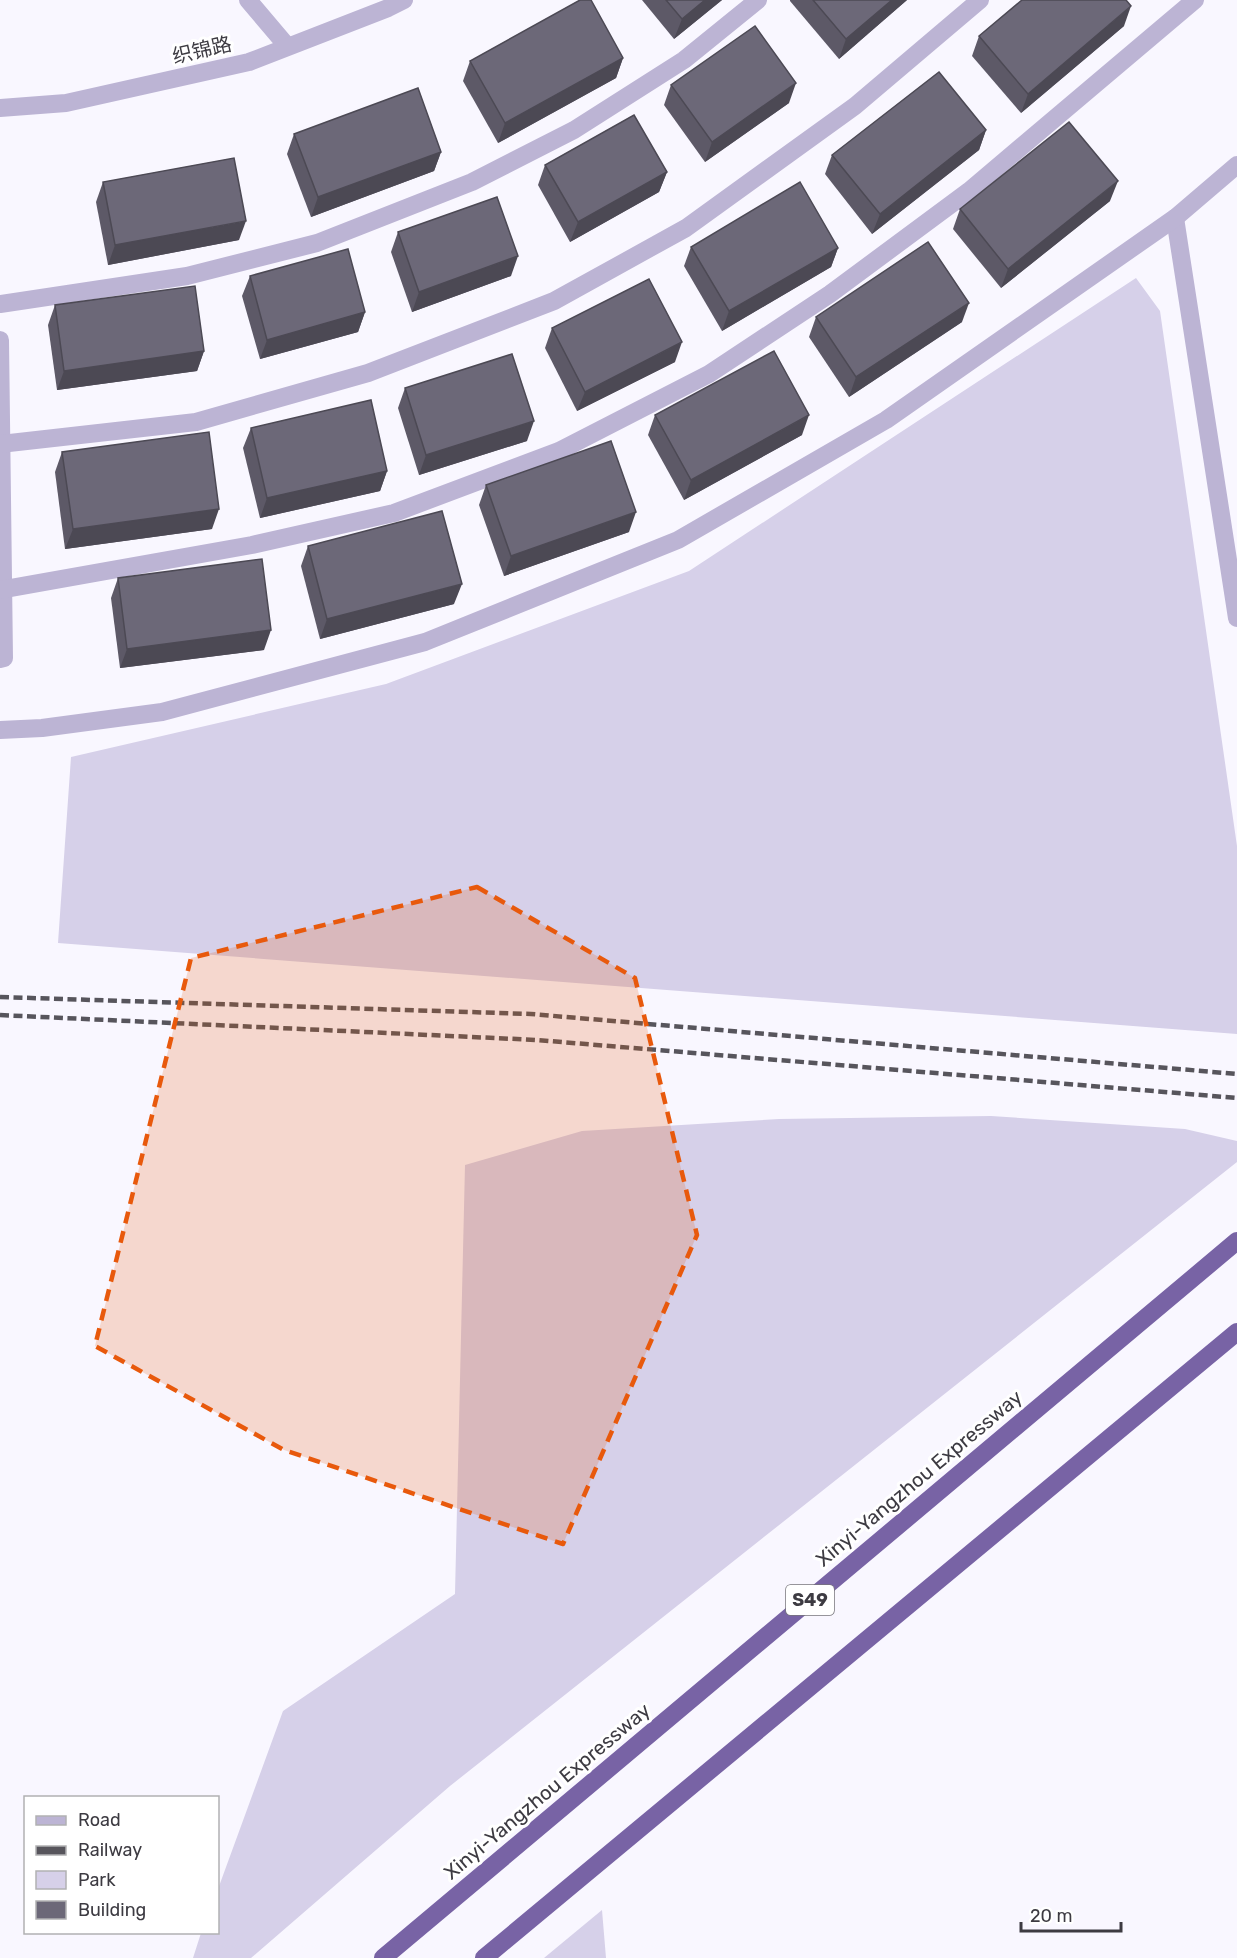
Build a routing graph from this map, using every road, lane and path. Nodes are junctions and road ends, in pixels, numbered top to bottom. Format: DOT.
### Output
graph roads {
  1 [pos="248,0"];
  2 [pos="404,0"];
  3 [pos="758,0"];
  4 [pos="980,0"];
  5 [pos="1195,0"];
  6 [pos="287,46"];
  7 [pos="0,108"];
  8 [pos="1237,165"];
  9 [pos="1175,218"];
  10 [pos="0,304"];
  11 [pos="0,340"];
  12 [pos="1,444"];
  13 [pos="2,590"];
  14 [pos="1237,618"];
  15 [pos="0,659"];
  16 [pos="0,730"];
  17 [pos="1237,1241"];
  18 [pos="1237,1332"];
  19 [pos="382,1958"];
  20 [pos="484,1958"];
  1 -- 6 [label="street"];
  2 -- 6 [label="street, 织锦路"];
  3 -- 10 [label="street"];
  4 -- 12 [label="street"];
  5 -- 13 [label="street"];
  6 -- 7 [label="street, 织锦路"];
  8 -- 9 [label="street"];
  9 -- 14 [label="street"];
  9 -- 16 [label="street"];
  11 -- 12 [label="street"];
  12 -- 13 [label="street"];
  13 -- 15 [label="street"];
  17 -- 19 [label="highway, Xinyi-Yangzhou Expressway / S49"];
  18 -- 20 [label="highway"];
}
